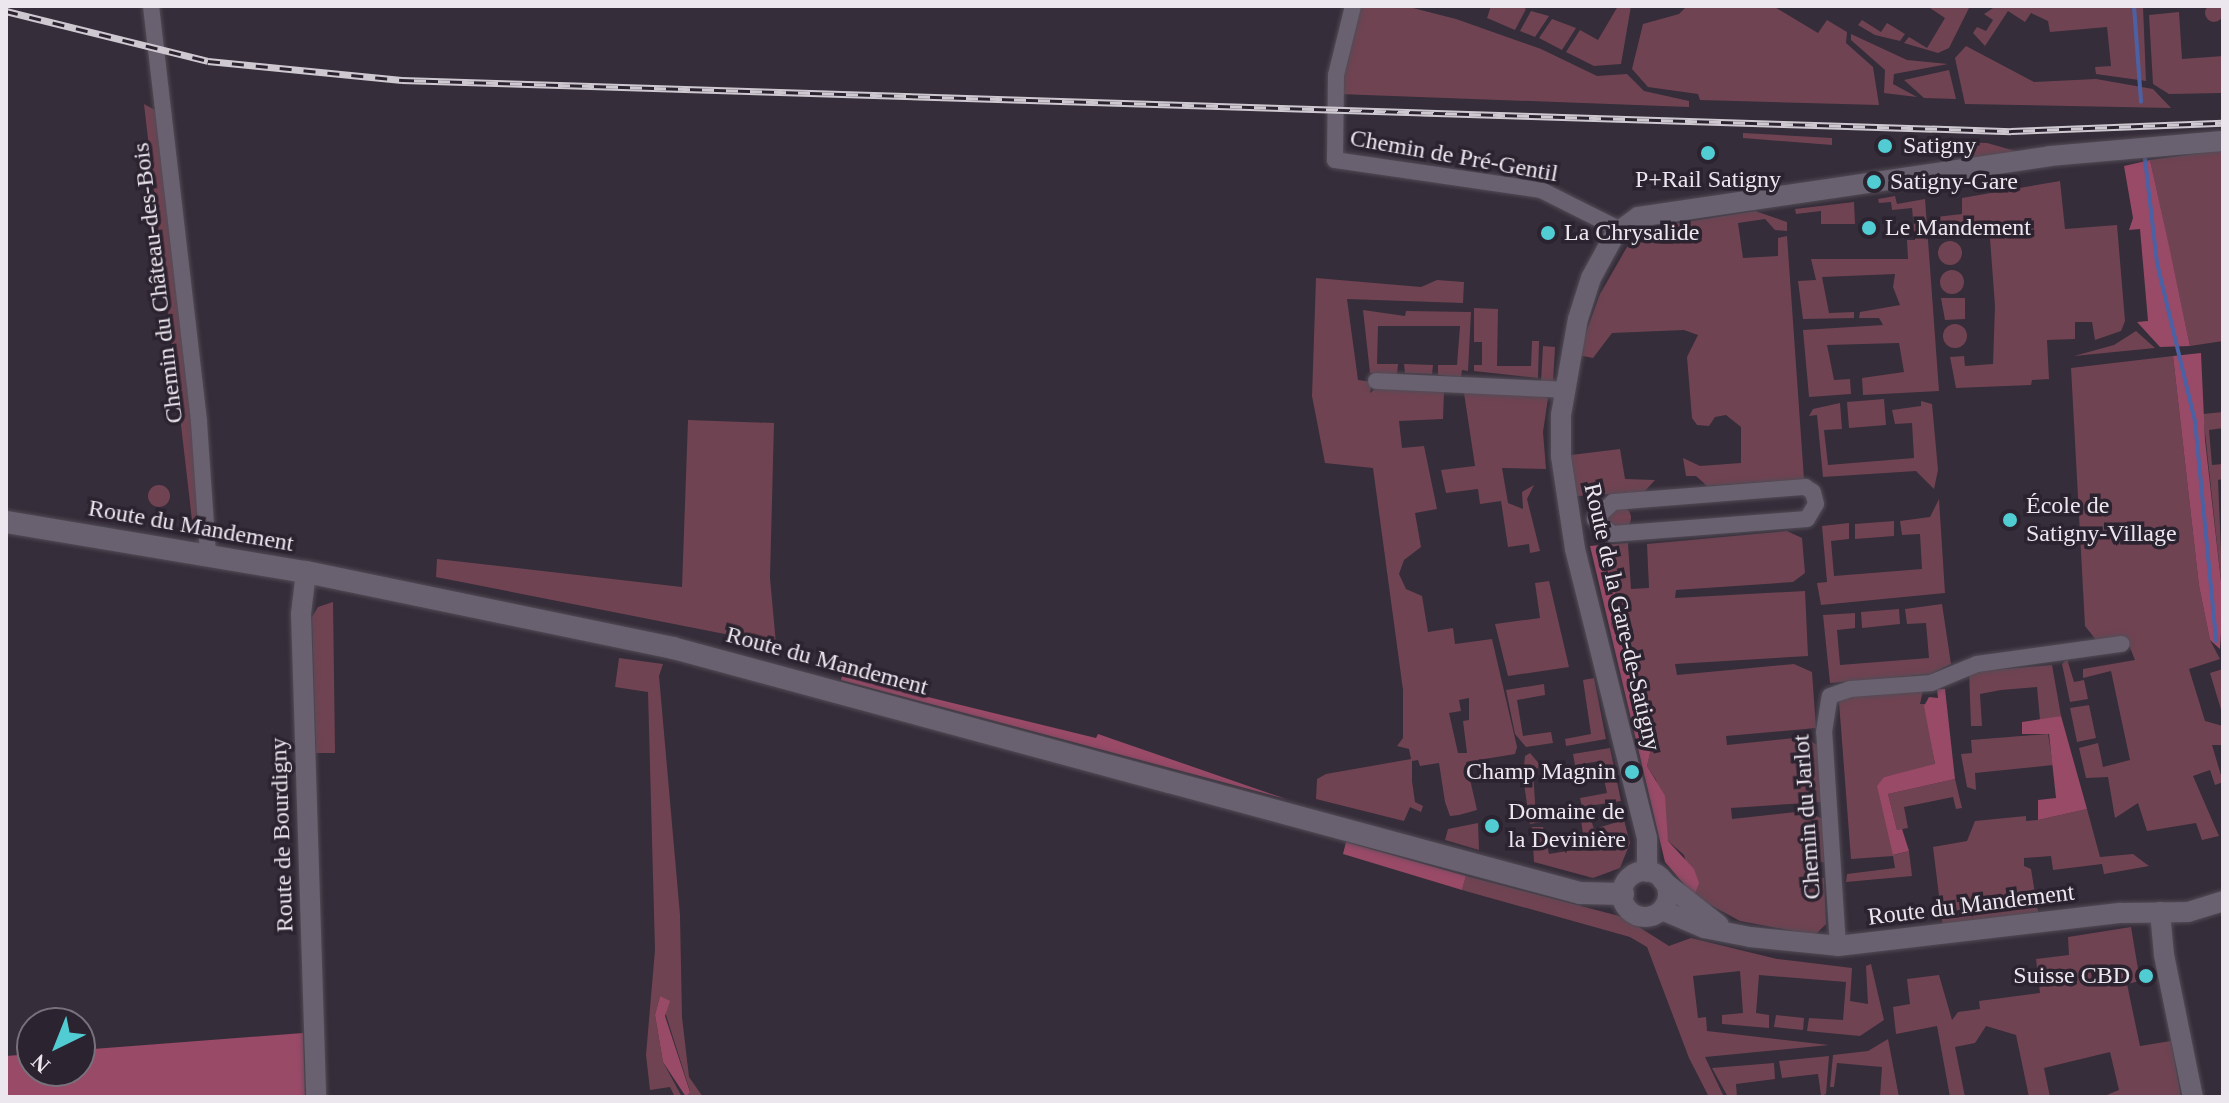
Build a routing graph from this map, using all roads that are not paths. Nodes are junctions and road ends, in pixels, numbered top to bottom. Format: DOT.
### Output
graph roads {
  1 [pos="151,6"];
  2 [pos="1353,6"];
  3 [pos="2223,141"];
  4 [pos="1619,229"];
  5 [pos="1376,381"];
  6 [pos="1566,390"];
  7 [pos="1629,500"];
  8 [pos="1595,519"];
  9 [pos="6,522"];
  10 [pos="1570,522"];
  11 [pos="1634,533"];
  12 [pos="208,554"];
  13 [pos="306,572"];
  14 [pos="2122,644"];
  15 [pos="1655,876"];
  16 [pos="1623,894"];
  17 [pos="2223,901"];
  18 [pos="1662,910"];
  19 [pos="2160,912"];
  20 [pos="1725,930"];
  21 [pos="1838,946"];
  22 [pos="316,1097"];
  23 [pos="2193,1097"];
  1 -- 12 [label="street, Chemin du Château-des-Bois"];
  2 -- 4 [label="street, Chemin de Pré-Gentil"];
  3 -- 4 [label="street"];
  4 -- 6 [label="street, Route de la Gare-de-Satigny"];
  5 -- 6 [label="street"];
  6 -- 10 [label="street, Route de la Gare-de-Satigny"];
  7 -- 8 [label="street"];
  7 -- 11 [label="street"];
  7 -- 11 [label="street"];
  8 -- 10 [label="street"];
  8 -- 11 [label="street"];
  9 -- 12 [label="main road, Route du Mandement"];
  10 -- 15 [label="street, Route de la Gare-de-Satigny"];
  12 -- 13 [label="main road, Route du Mandement"];
  13 -- 16 [label="main road, Route du Mandement"];
  13 -- 22 [label="street, Route de Bourdigny"];
  14 -- 21 [label="street, Chemin du Jarlot"];
  15 -- 16 [label="street"];
  15 -- 18 [label="street"];
  15 -- 20 [label="street, Route du Mandement"];
  16 -- 18 [label="street"];
  17 -- 19 [label="street, Route du Mandement"];
  18 -- 20 [label="street, Route du Mandement"];
  19 -- 21 [label="street, Route du Mandement"];
  19 -- 23 [label="street"];
  20 -- 21 [label="street, Route du Mandement"];
}
